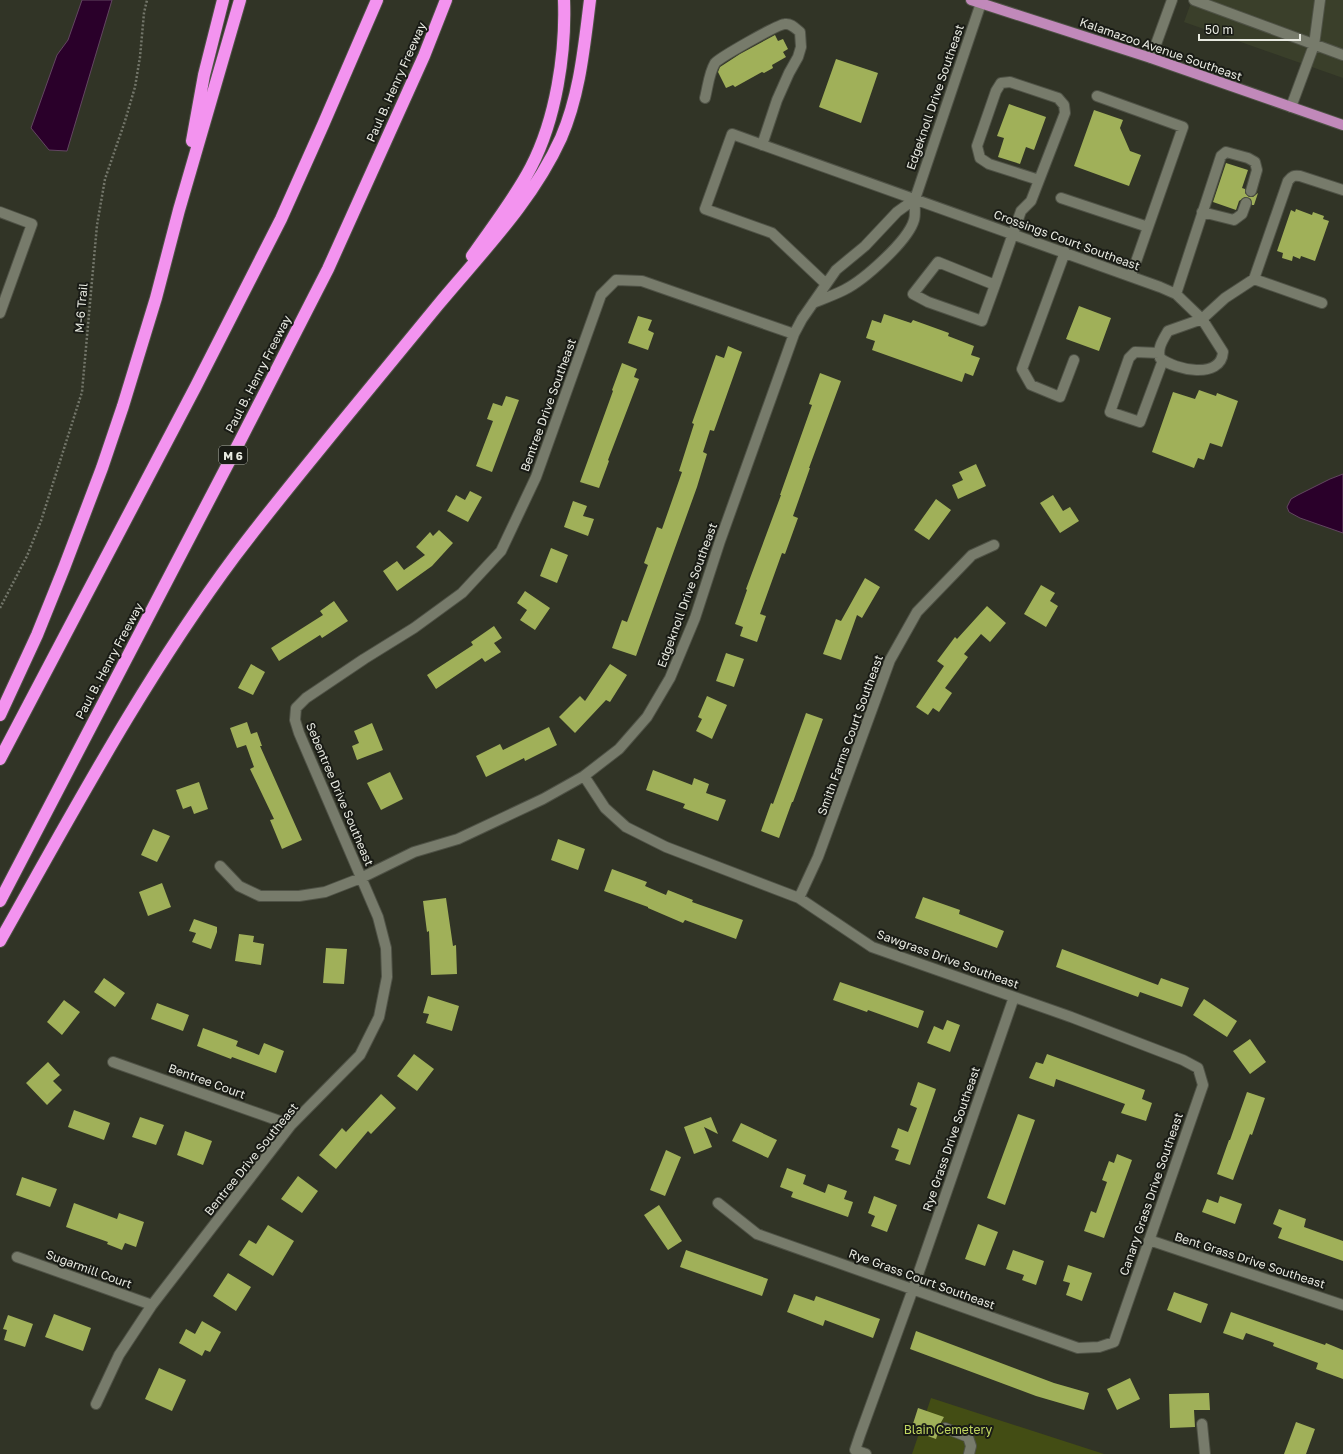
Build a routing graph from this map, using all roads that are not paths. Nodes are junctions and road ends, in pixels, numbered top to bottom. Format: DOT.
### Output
graph roads {
  1 [pos="223,0"];
  2 [pos="240,0"];
  3 [pos="377,0"];
  4 [pos="446,0"];
  5 [pos="564,0"];
  6 [pos="590,0"];
  7 [pos="970,0"];
  8 [pos="1172,0"];
  9 [pos="1194,0"];
  10 [pos="1320,0"];
  11 [pos="982,1"];
  12 [pos="1314,45"];
  13 [pos="1343,56"];
  14 [pos="1151,58"];
  15 [pos="1097,96"];
  16 [pos="705,98"];
  17 [pos="1291,107"];
  18 [pos="1343,125"];
  19 [pos="762,145"];
  20 [pos="1039,180"];
  21 [pos="1343,190"];
  22 [pos="1250,191"];
  23 [pos="1061,198"];
  24 [pos="915,199"];
  25 [pos="1246,203"];
  26 [pos="180,210"];
  27 [pos="0,212"];
  28 [pos="1202,212"];
  29 [pos="1148,227"];
  30 [pos="1012,234"];
  31 [pos="1065,252"];
  32 [pos="1131,276"];
  33 [pos="1254,279"];
  34 [pos="826,284"];
  35 [pos="995,284"];
  36 [pos="1176,294"];
  37 [pos="440,303"];
  38 [pos="813,303"];
  39 [pos="1322,303"];
  40 [pos="0,313"];
  41 [pos="1202,319"];
  42 [pos="794,334"];
  43 [pos="1161,357"];
  44 [pos="1074,360"];
  45 [pos="994,545"];
  46 [pos="364,658"];
  47 [pos="0,715"];
  48 [pos="0,759"];
  49 [pos="584,776"];
  50 [pos="220,866"];
  51 [pos="361,878"];
  52 [pos="800,898"];
  53 [pos="0,901"];
  54 [pos="0,941"];
  55 [pos="1014,997"];
  56 [pos="113,1062"];
  57 [pos="1198,1068"];
  58 [pos="291,1126"];
  59 [pos="718,1203"];
  60 [pos="1149,1240"];
  61 [pos="17,1257"];
  62 [pos="913,1289"];
  63 [pos="152,1305"];
  64 [pos="1343,1305"];
  65 [pos="1118,1329"];
  66 [pos="96,1404"];
  67 [pos="1202,1424"];
  68 [pos="945,1428"];
  69 [pos="866,1454"];
  70 [pos="969,1454"];
  71 [pos="1205,1454"];
  1 -- 26 [label="highway"];
  2 -- 26 [label="highway"];
  3 -- 48 [label="highway"];
  4 -- 53 [label="highway, Paul B. Henry Freeway / M 6"];
  5 -- 37 [label="highway"];
  6 -- 37 [label="highway"];
  7 -- 11 [label="main road, Kalamazoo Avenue Southeast"];
  8 -- 14 [label="street"];
  9 -- 12 [label="street"];
  10 -- 12 [label="street"];
  11 -- 14 [label="main road, Kalamazoo Avenue Southeast"];
  11 -- 24 [label="street, Edgeknoll Drive Southeast"];
  12 -- 13 [label="street"];
  12 -- 17 [label="street"];
  14 -- 17 [label="main road, Kalamazoo Avenue Southeast"];
  15 -- 29 [label="street"];
  16 -- 19 [label="street"];
  17 -- 18 [label="main road, Kalamazoo Avenue Southeast"];
  19 -- 24 [label="street, Crossings Court Southeast"];
  19 -- 34 [label="street, Crossings Court Southeast"];
  20 -- 20 [label="street"];
  20 -- 30 [label="street"];
  21 -- 33 [label="street"];
  22 -- 28 [label="street"];
  23 -- 29 [label="street"];
  24 -- 30 [label="street, Crossings Court Southeast"];
  24 -- 34 [label="street, Edgeknoll Drive Southeast"];
  24 -- 38 [label="street, Edgeknoll Drive Southeast"];
  25 -- 28 [label="street"];
  26 -- 47 [label="highway"];
  27 -- 40 [label="street"];
  28 -- 36 [label="street"];
  29 -- 32 [label="street"];
  30 -- 31 [label="street, Crossings Court Southeast"];
  30 -- 35 [label="street"];
  31 -- 32 [label="street, Crossings Court Southeast"];
  31 -- 44 [label="street"];
  32 -- 36 [label="street, Crossings Court Southeast"];
  33 -- 39 [label="street"];
  33 -- 41 [label="street"];
  34 -- 38 [label="street, Edgeknoll Drive Southeast"];
  35 -- 35 [label="street"];
  36 -- 41 [label="street, Crossings Court Southeast"];
  37 -- 54 [label="highway"];
  38 -- 42 [label="street, Edgeknoll Drive Southeast"];
  41 -- 43 [label="street"];
  41 -- 43 [label="street"];
  42 -- 46 [label="street, Bentree Drive Southeast"];
  42 -- 49 [label="street, Edgeknoll Drive Southeast"];
  43 -- 43 [label="street"];
  45 -- 52 [label="street, Smith Farms Court Southeast"];
  46 -- 51 [label="street, Sebentree Drive Southeast"];
  49 -- 51 [label="street, Edgeknoll Drive Southeast"];
  49 -- 52 [label="street, Sawgrass Drive Southeast"];
  50 -- 51 [label="street, Edgeknoll Drive Southeast"];
  51 -- 58 [label="street, Bentree Drive Southeast"];
  52 -- 55 [label="street, Sawgrass Drive Southeast"];
  55 -- 57 [label="street, Sawgrass Drive Southeast"];
  55 -- 62 [label="street, Rye Grass Drive Southeast"];
  56 -- 58 [label="street, Bentree Court"];
  57 -- 60 [label="street, Canary Grass Drive Southeast"];
  58 -- 63 [label="street, Bentree Drive Southeast"];
  59 -- 62 [label="street, Rye Grass Court Southeast"];
  60 -- 64 [label="street, Bent Grass Drive Southeast"];
  60 -- 65 [label="street, Canary Grass Drive Southeast"];
  61 -- 63 [label="street, Sugarmill Court"];
  62 -- 65 [label="street, Rye Grass Court Southeast"];
  62 -- 69 [label="street, Rye Grass Drive Southeast"];
  63 -- 66 [label="street, Bentree Drive Southeast"];
  67 -- 71 [label="street"];
  68 -- 70 [label="street"];
}
